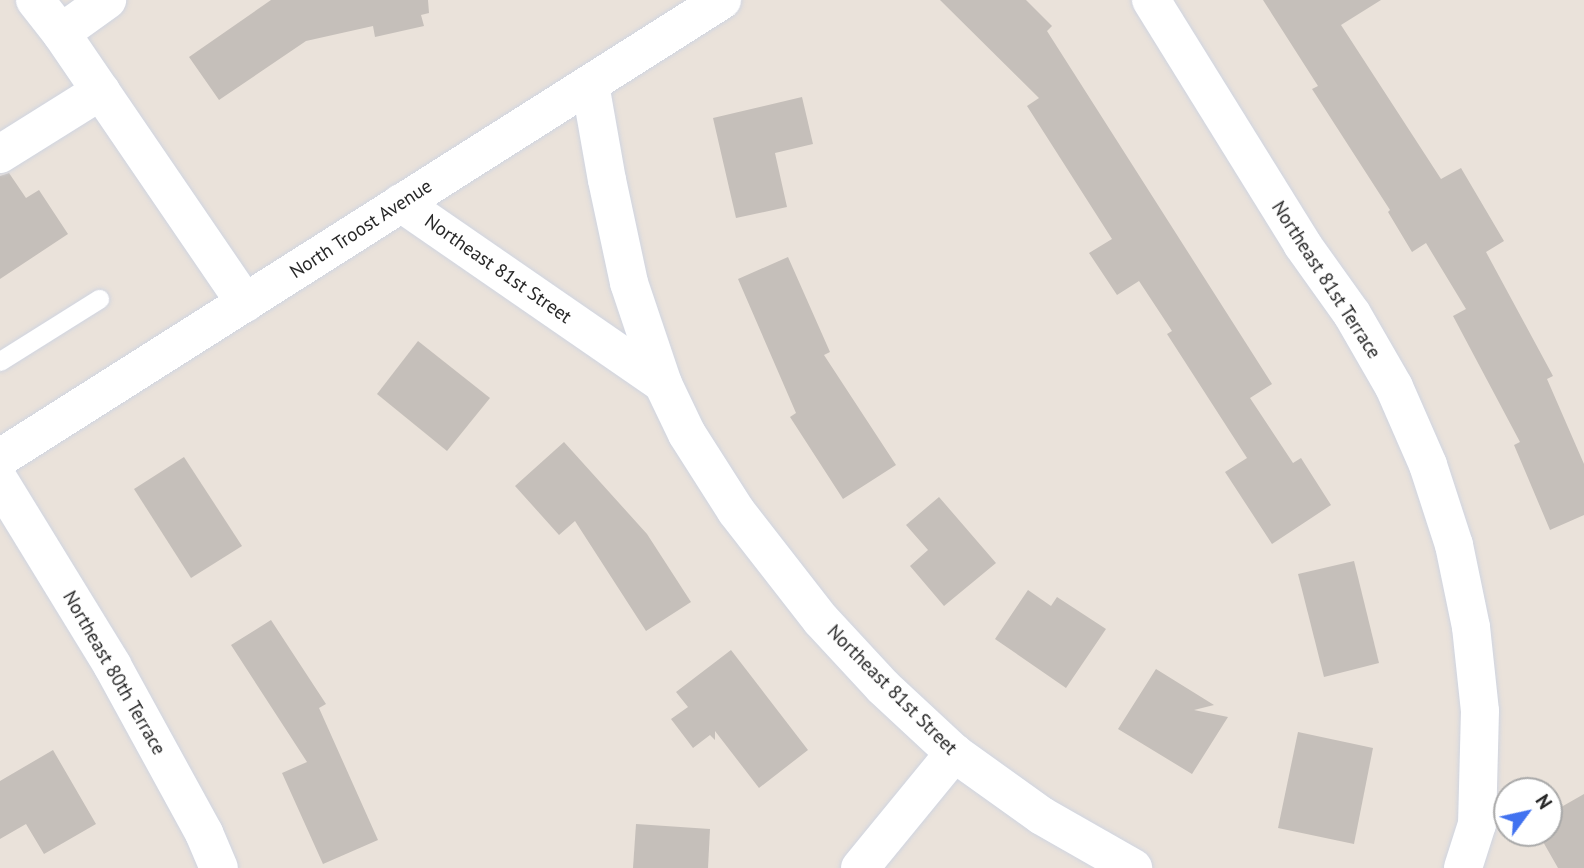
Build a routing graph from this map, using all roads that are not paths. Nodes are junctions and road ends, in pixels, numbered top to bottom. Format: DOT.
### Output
graph roads {
  1 [pos="35,0"];
  2 [pos="107,0"];
  3 [pos="722,0"];
  4 [pos="1151,0"];
  5 [pos="61,33"];
  6 [pos="590,84"];
  7 [pos="101,91"];
  8 [pos="0,153"];
  9 [pos="401,203"];
  10 [pos="99,299"];
  11 [pos="245,303"];
  12 [pos="0,361"];
  13 [pos="663,384"];
  14 [pos="0,458"];
  15 [pos="0,482"];
  16 [pos="954,753"];
  17 [pos="219,868"];
  18 [pos="860,868"];
  19 [pos="1133,868"];
  20 [pos="1463,868"];
  1 -- 5 [label="street"];
  2 -- 5 [label="street"];
  3 -- 6 [label="street, North Troost Avenue"];
  4 -- 20 [label="street, Northeast 81st Terrace"];
  5 -- 7 [label="street"];
  6 -- 9 [label="street, North Troost Avenue"];
  6 -- 13 [label="street, Northeast 81st Street"];
  7 -- 8 [label="street"];
  7 -- 11 [label="street"];
  9 -- 11 [label="street, North Troost Avenue"];
  9 -- 13 [label="street, Northeast 81st Street"];
  10 -- 12 [label="lane"];
  11 -- 14 [label="street, North Troost Avenue"];
  13 -- 16 [label="street, Northeast 81st Street"];
  15 -- 17 [label="street, Northeast 80th Terrace"];
  16 -- 18 [label="street"];
  16 -- 19 [label="street, Northeast 81st Street"];
}
